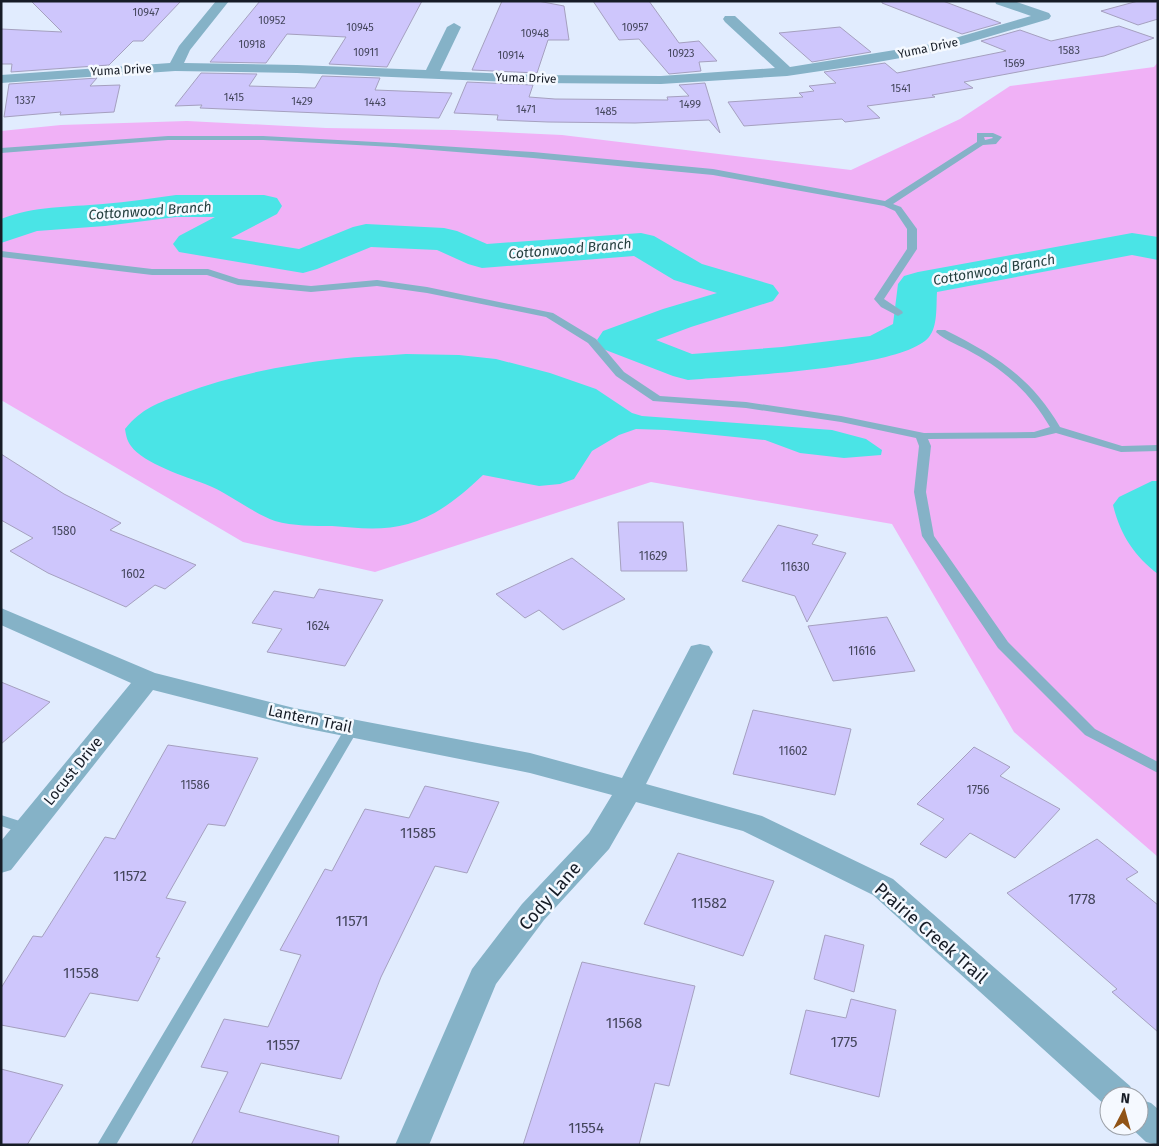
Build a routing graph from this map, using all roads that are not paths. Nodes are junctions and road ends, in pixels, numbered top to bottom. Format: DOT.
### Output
graph roads {
  1 [pos="223,1"];
  2 [pos="1001,1"];
  3 [pos="730,19"];
  4 [pos="454,27"];
  5 [pos="175,67"];
  6 [pos="787,72"];
  7 [pos="431,75"];
  8 [pos="1,79"];
  9 [pos="981,143"];
  10 [pos="1,151"];
  11 [pos="886,204"];
  12 [pos="1,254"];
  13 [pos="898,313"];
  14 [pos="941,332"];
  15 [pos="1056,429"];
  16 [pos="920,435"];
  17 [pos="1158,448"];
  18 [pos="1,616"];
  19 [pos="700,652"];
  20 [pos="147,680"];
  21 [pos="352,728"];
  22 [pos="1158,768"];
  23 [pos="630,789"];
  24 [pos="1,820"];
  25 [pos="27,830"];
  26 [pos="1,862"];
  27 [pos="1107,1086"];
  28 [pos="106,1145"];
  29 [pos="412,1145"];
  1 -- 5 [label="street"];
  2 -- 6 [label="street, Yuma Drive"];
  3 -- 6 [label="street"];
  4 -- 7 [label="street"];
  5 -- 7 [label="street, Yuma Drive"];
  5 -- 8 [label="street, Yuma Drive"];
  6 -- 7 [label="street, Yuma Drive"];
  9 -- 11 [label="lane"];
  10 -- 11 [label="lane"];
  11 -- 13 [label="lane"];
  12 -- 16 [label="lane"];
  14 -- 15 [label="lane"];
  15 -- 16 [label="lane"];
  15 -- 17 [label="lane"];
  16 -- 22 [label="lane"];
  18 -- 20 [label="street, Lantern Trail"];
  19 -- 23 [label="street, Cody Lane"];
  20 -- 21 [label="street, Lantern Trail"];
  20 -- 25 [label="street, Locust Drive"];
  21 -- 23 [label="street, Lantern Trail"];
  21 -- 28 [label="lane"];
  23 -- 27 [label="street, Prairie Creek Trail"];
  23 -- 29 [label="street, Cody Lane"];
  24 -- 25 [label="lane"];
  25 -- 26 [label="street, Locust Drive"];
}
